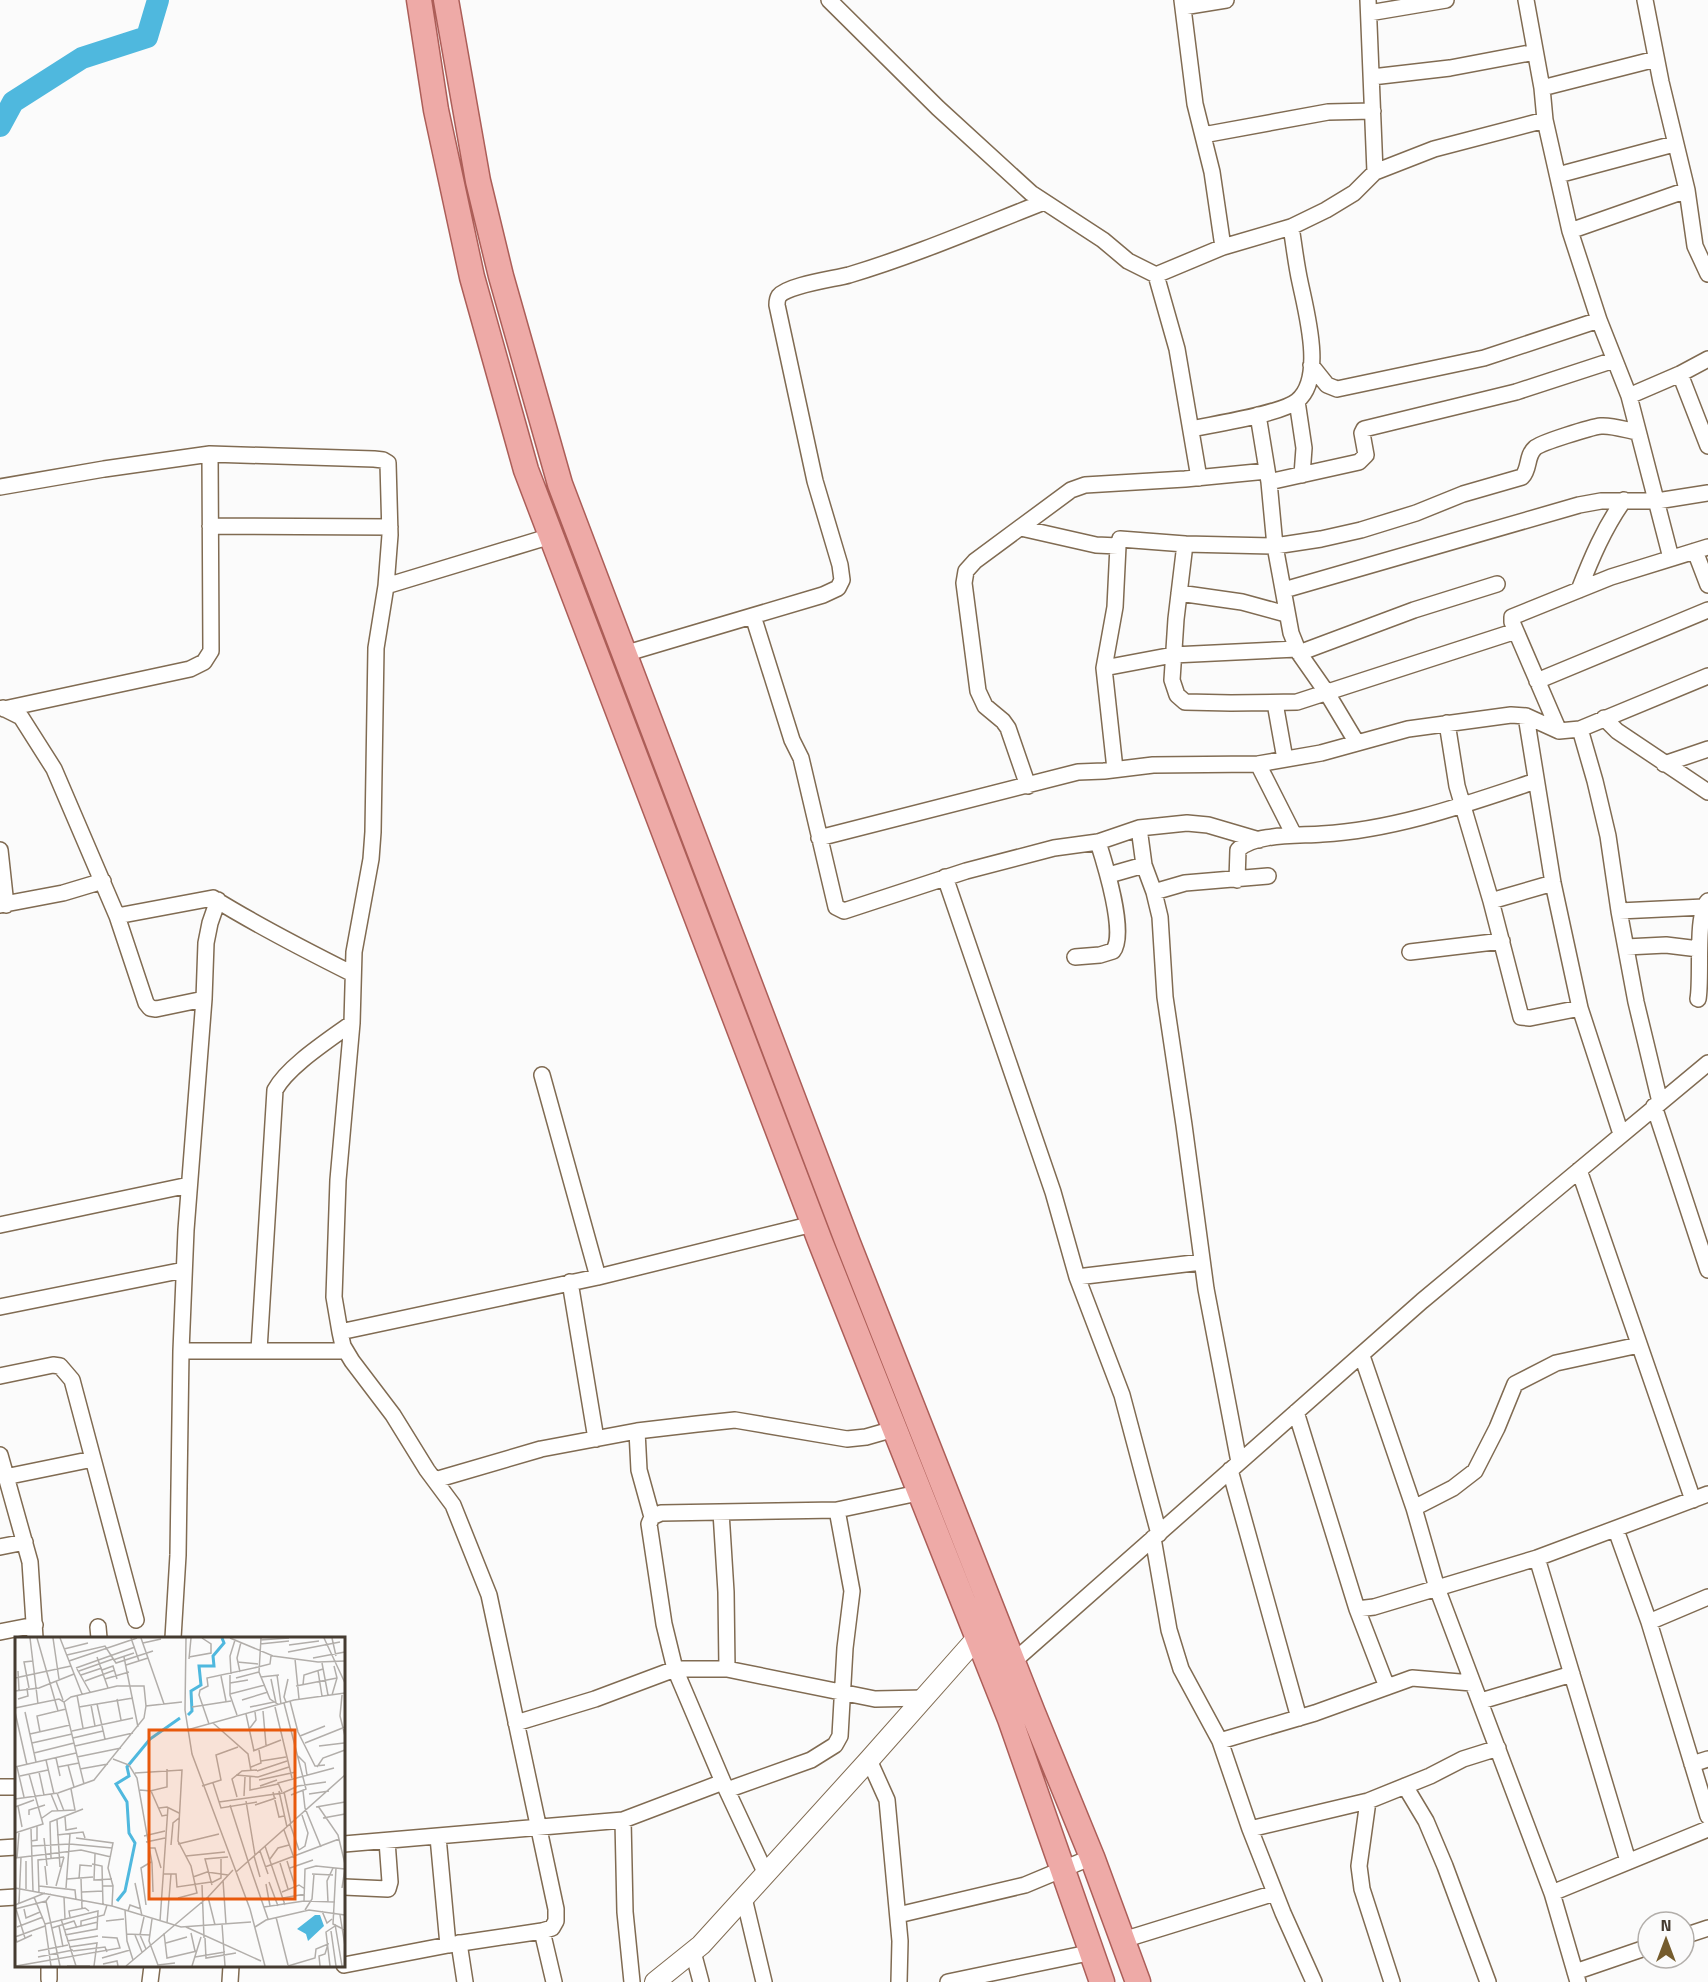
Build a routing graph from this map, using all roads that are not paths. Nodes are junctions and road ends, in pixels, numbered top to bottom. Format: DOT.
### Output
graph roads {
  1 [pos="419,0"];
  2 [pos="830,0"];
  3 [pos="1226,0"];
  4 [pos="1446,0"];
  5 [pos="1526,0"];
  6 [pos="1646,0"];
  7 [pos="449,1"];
  8 [pos="1182,3"];
  9 [pos="1369,6"];
  10 [pos="1535,52"];
  11 [pos="1656,58"];
  12 [pos="1372,76"];
  13 [pos="1542,88"];
  14 [pos="1373,111"];
  15 [pos="1545,120"];
  16 [pos="1203,135"];
  17 [pos="1674,144"];
  18 [pos="1375,172"];
  19 [pos="1558,175"];
  20 [pos="1687,190"];
  21 [pos="1044,202"];
  22 [pos="1291,227"];
  23 [pos="1570,231"];
  24 [pos="1702,244"];
  25 [pos="1223,247"];
  26 [pos="1708,274"];
  27 [pos="1156,275"];
  28 [pos="1599,320"];
  29 [pos="1708,359"];
  30 [pos="1614,360"];
  31 [pos="1311,365"];
  32 [pos="1680,374"];
  33 [pos="1629,396"];
  34 [pos="1297,401"];
  35 [pos="1258,415"];
  36 [pos="1191,429"];
  37 [pos="1637,432"];
  38 [pos="1708,446"];
  39 [pos="210,454"];
  40 [pos="1302,475"];
  41 [pos="1268,476"];
  42 [pos="1198,478"];
  43 [pos="0,488"];
  44 [pos="1708,493"];
  45 [pos="1624,500"];
  46 [pos="1657,501"];
  47 [pos="210,526"];
  48 [pos="390,527"];
  49 [pos="1021,528"];
  50 [pos="551,536"];
  51 [pos="1185,544"];
  52 [pos="1118,546"];
  53 [pos="1275,546"];
  54 [pos="1701,549"];
  55 [pos="1671,558"];
  56 [pos="1497,584"];
  57 [pos="1708,585"];
  58 [pos="386,586"];
  59 [pos="1284,590"];
  60 [pos="1579,590"];
  61 [pos="1179,593"];
  62 [pos="1708,610"];
  63 [pos="1286,614"];
  64 [pos="753,616"];
  65 [pos="1516,631"];
  66 [pos="1298,651"];
  67 [pos="624,654"];
  68 [pos="1173,655"];
  69 [pos="1104,668"];
  70 [pos="1708,676"];
  71 [pos="1537,681"];
  72 [pos="1327,693"];
  73 [pos="1275,703"];
  74 [pos="2,708"];
  75 [pos="1526,716"];
  76 [pos="1604,718"];
  77 [pos="1447,723"];
  78 [pos="1580,729"];
  79 [pos="1559,731"];
  80 [pos="1357,743"];
  81 [pos="1708,749"];
  82 [pos="1285,759"];
  83 [pos="1258,764"];
  84 [pos="1664,764"];
  85 [pos="1116,770"];
  86 [pos="1536,781"];
  87 [pos="1028,786"];
  88 [pos="1708,792"];
  89 [pos="1463,805"];
  90 [pos="1139,828"];
  91 [pos="1294,835"];
  92 [pos="819,838"];
  93 [pos="1259,840"];
  94 [pos="1098,842"];
  95 [pos="0,850"];
  96 [pos="1143,865"];
  97 [pos="1109,875"];
  98 [pos="1268,876"];
  99 [pos="945,877"];
  100 [pos="1237,880"];
  101 [pos="104,881"];
  102 [pos="1553,883"];
  103 [pos="1154,892"];
  104 [pos="218,900"];
  105 [pos="1491,901"];
  106 [pos="1706,904"];
  107 [pos="3,905"];
  108 [pos="1619,911"];
  109 [pos="117,916"];
  110 [pos="1502,941"];
  111 [pos="1626,947"];
  112 [pos="1699,949"];
  113 [pos="1410,952"];
  114 [pos="1075,957"];
  115 [pos="352,974"];
  116 [pos="204,999"];
  117 [pos="1698,999"];
  118 [pos="1580,1008"];
  119 [pos="352,1023"];
  120 [pos="1708,1063"];
  121 [pos="542,1075"];
  122 [pos="1657,1104"];
  123 [pos="1621,1134"];
  124 [pos="1579,1170"];
  125 [pos="189,1185"];
  126 [pos="813,1224"];
  127 [pos="0,1225"];
  128 [pos="1202,1262"];
  129 [pos="184,1270"];
  130 [pos="1708,1270"];
  131 [pos="598,1277"];
  132 [pos="1077,1277"];
  133 [pos="570,1282"];
  134 [pos="0,1307"];
  135 [pos="340,1332"];
  136 [pos="1640,1345"];
  137 [pos="259,1350"];
  138 [pos="181,1351"];
  139 [pos="346,1351"];
  140 [pos="1362,1356"];
  141 [pos="0,1376"];
  142 [pos="1296,1412"];
  143 [pos="894,1429"];
  144 [pos="637,1431"];
  145 [pos="596,1439"];
  146 [pos="0,1455"];
  147 [pos="93,1459"];
  148 [pos="1235,1466"];
  149 [pos="5,1477"];
  150 [pos="435,1480"];
  151 [pos="918,1493"];
  152 [pos="1708,1494"];
  153 [pos="1693,1500"];
  154 [pos="1414,1508"];
  155 [pos="837,1510"];
  156 [pos="721,1512"];
  157 [pos="652,1517"];
  158 [pos="1616,1530"];
  159 [pos="1156,1536"];
  160 [pos="25,1542"];
  161 [pos="0,1547"];
  162 [pos="1537,1558"];
  163 [pos="1437,1588"];
  164 [pos="1708,1597"];
  165 [pos="1357,1609"];
  166 [pos="136,1620"];
  167 [pos="1649,1622"];
  168 [pos="35,1631"];
  169 [pos="0,1632"];
  170 [pos="173,1637"];
  171 [pos="977,1638"];
  172 [pos="1013,1662"];
  173 [pos="675,1669"];
  174 [pos="727,1669"];
  175 [pos="1572,1674"];
  176 [pos="1472,1683"];
  177 [pos="1387,1688"];
  178 [pos="842,1694"];
  179 [pos="925,1698"];
  180 [pos="1480,1701"];
  181 [pos="1299,1718"];
  182 [pos="516,1723"];
  183 [pos="1220,1741"];
  184 [pos="1498,1748"];
  185 [pos="1708,1759"];
  186 [pos="869,1760"];
  187 [pos="1692,1764"];
  188 [pos="725,1786"];
  189 [pos="1405,1786"];
  190 [pos="1368,1801"];
  191 [pos="1708,1816"];
  192 [pos="623,1820"];
  193 [pos="538,1828"];
  194 [pos="1250,1829"];
  195 [pos="1708,1829"];
  196 [pos="438,1837"];
  197 [pos="387,1841"];
  198 [pos="345,1844"];
  199 [pos="15,1847"];
  200 [pos="0,1848"];
  201 [pos="1092,1857"];
  202 [pos="1628,1861"];
  203 [pos="1062,1869"];
  204 [pos="766,1874"];
  205 [pos="345,1887"];
  206 [pos="1275,1893"];
  207 [pos="1552,1893"];
  208 [pos="15,1897"];
  209 [pos="0,1898"];
  210 [pos="744,1898"];
  211 [pos="898,1915"];
  212 [pos="542,1932"];
  213 [pos="1123,1940"];
  214 [pos="453,1944"];
  215 [pos="693,1952"];
  216 [pos="1092,1952"];
  217 [pos="1636,1952"];
  218 [pos="345,1965"];
  219 [pos="152,1967"];
  220 [pos="231,1967"];
  221 [pos="1576,1977"];
  222 [pos="150,1982"];
  223 [pos="230,1982"];
  224 [pos="465,1982"];
  225 [pos="554,1982"];
  226 [pos="632,1982"];
  227 [pos="655,1982"];
  228 [pos="701,1982"];
  229 [pos="764,1982"];
  230 [pos="899,1982"];
  231 [pos="948,1982"];
  232 [pos="1102,1982"];
  233 [pos="1138,1982"];
  234 [pos="1314,1982"];
  235 [pos="1392,1982"];
  236 [pos="1488,1982"];
  1 -- 50 [label="main road"];
  2 -- 21 [label="street"];
  3 -- 8 [label="street"];
  4 -- 9 [label="street"];
  5 -- 10 [label="street"];
  6 -- 11 [label="street"];
  7 -- 67 [label="main road"];
  8 -- 16 [label="street"];
  9 -- 12 [label="street"];
  10 -- 12 [label="street"];
  10 -- 13 [label="street"];
  11 -- 13 [label="street"];
  11 -- 17 [label="street"];
  12 -- 14 [label="street"];
  13 -- 15 [label="street"];
  14 -- 16 [label="street"];
  14 -- 18 [label="street"];
  15 -- 18 [label="street"];
  15 -- 19 [label="street"];
  16 -- 25 [label="street"];
  17 -- 19 [label="street"];
  17 -- 20 [label="street"];
  18 -- 22 [label="street"];
  19 -- 23 [label="street"];
  20 -- 23 [label="street"];
  20 -- 24 [label="street"];
  21 -- 27 [label="street"];
  21 -- 64 [label="street"];
  22 -- 25 [label="street"];
  22 -- 31 [label="street"];
  23 -- 28 [label="street"];
  24 -- 26 [label="street"];
  25 -- 27 [label="street"];
  27 -- 36 [label="street"];
  28 -- 30 [label="street"];
  28 -- 31 [label="street"];
  29 -- 32 [label="street"];
  30 -- 33 [label="street"];
  30 -- 40 [label="street"];
  31 -- 34 [label="street"];
  32 -- 33 [label="street"];
  32 -- 38 [label="street"];
  33 -- 37 [label="street"];
  34 -- 35 [label="street"];
  34 -- 40 [label="street"];
  35 -- 36 [label="street"];
  35 -- 41 [label="street"];
  36 -- 42 [label="street"];
  37 -- 46 [label="street"];
  37 -- 53 [label="street"];
  39 -- 43 [label="street"];
  39 -- 47 [label="street"];
  39 -- 48 [label="street"];
  40 -- 41 [label="street"];
  41 -- 42 [label="street"];
  41 -- 53 [label="street"];
  42 -- 49 [label="street"];
  44 -- 46 [label="street"];
  45 -- 46 [label="street"];
  45 -- 59 [label="street"];
  45 -- 60 [label="street"];
  46 -- 55 [label="street"];
  47 -- 48 [label="street"];
  47 -- 74 [label="street"];
  48 -- 58 [label="street"];
  49 -- 52 [label="street"];
  49 -- 87 [label="street"];
  50 -- 58 [label="street"];
  50 -- 126 [label="main road"];
  51 -- 52 [label="street"];
  51 -- 53 [label="street"];
  51 -- 61 [label="street"];
  52 -- 69 [label="street"];
  53 -- 59 [label="street"];
  54 -- 55 [label="street"];
  54 -- 57 [label="street"];
  55 -- 60 [label="street"];
  56 -- 66 [label="street"];
  58 -- 115 [label="street"];
  59 -- 63 [label="street"];
  60 -- 65 [label="street"];
  61 -- 63 [label="street"];
  61 -- 68 [label="street"];
  62 -- 71 [label="street"];
  63 -- 66 [label="street"];
  64 -- 67 [label="street"];
  64 -- 92 [label="street"];
  65 -- 71 [label="street"];
  65 -- 72 [label="street"];
  66 -- 68 [label="street"];
  66 -- 72 [label="street"];
  67 -- 172 [label="main road"];
  68 -- 69 [label="street"];
  68 -- 73 [label="street"];
  69 -- 85 [label="street"];
  70 -- 76 [label="street"];
  71 -- 79 [label="street"];
  72 -- 73 [label="street"];
  72 -- 80 [label="street"];
  73 -- 82 [label="street"];
  74 -- 101 [label="street"];
  75 -- 77 [label="street"];
  75 -- 79 [label="street"];
  75 -- 86 [label="street"];
  76 -- 78 [label="street"];
  76 -- 84 [label="street"];
  77 -- 80 [label="street"];
  77 -- 89 [label="street"];
  78 -- 79 [label="street"];
  78 -- 108 [label="street"];
  80 -- 82 [label="street"];
  81 -- 84 [label="street"];
  82 -- 83 [label="street"];
  83 -- 85 [label="street"];
  83 -- 91 [label="street"];
  84 -- 88 [label="street"];
  85 -- 87 [label="street"];
  86 -- 89 [label="street"];
  86 -- 102 [label="street"];
  87 -- 92 [label="street"];
  89 -- 91 [label="street"];
  89 -- 105 [label="street"];
  90 -- 93 [label="street"];
  90 -- 94 [label="street"];
  90 -- 96 [label="street"];
  91 -- 93 [label="street"];
  92 -- 99 [label="street"];
  93 -- 100 [label="street"];
  94 -- 97 [label="street"];
  94 -- 99 [label="street"];
  95 -- 107 [label="street"];
  96 -- 97 [label="street"];
  96 -- 103 [label="street"];
  97 -- 114 [label="street"];
  98 -- 100 [label="street"];
  99 -- 132 [label="street"];
  100 -- 103 [label="street"];
  101 -- 107 [label="street"];
  101 -- 109 [label="street"];
  102 -- 105 [label="street"];
  102 -- 118 [label="street"];
  103 -- 128 [label="street"];
  104 -- 109 [label="street"];
  104 -- 115 [label="street"];
  104 -- 116 [label="street"];
  105 -- 110 [label="street"];
  106 -- 108 [label="street"];
  106 -- 112 [label="street"];
  108 -- 111 [label="street"];
  109 -- 116 [label="street"];
  110 -- 113 [label="street"];
  110 -- 118 [label="street"];
  111 -- 112 [label="street"];
  111 -- 122 [label="street"];
  112 -- 117 [label="street"];
  115 -- 119 [label="street"];
  116 -- 125 [label="street"];
  118 -- 123 [label="street"];
  119 -- 135 [label="street"];
  119 -- 137 [label="street"];
  120 -- 122 [label="street"];
  121 -- 131 [label="street"];
  122 -- 123 [label="street"];
  122 -- 130 [label="street"];
  123 -- 124 [label="street"];
  124 -- 136 [label="street"];
  124 -- 140 [label="street"];
  125 -- 127 [label="street"];
  125 -- 129 [label="street"];
  126 -- 131 [label="street"];
  126 -- 143 [label="main road"];
  128 -- 132 [label="street"];
  128 -- 148 [label="street"];
  129 -- 134 [label="street"];
  129 -- 138 [label="street"];
  131 -- 133 [label="street"];
  132 -- 159 [label="street"];
  133 -- 135 [label="street"];
  133 -- 145 [label="street"];
  135 -- 139 [label="street"];
  136 -- 153 [label="street"];
  136 -- 154 [label="street"];
  137 -- 138 [label="street"];
  137 -- 139 [label="street"];
  138 -- 170 [label="street"];
  139 -- 150 [label="street"];
  140 -- 142 [label="street"];
  140 -- 154 [label="street"];
  141 -- 147 [label="street"];
  142 -- 148 [label="street"];
  142 -- 165 [label="street"];
  143 -- 144 [label="street"];
  143 -- 151 [label="main road"];
  144 -- 145 [label="street"];
  144 -- 157 [label="street"];
  145 -- 150 [label="street"];
  146 -- 149 [label="street"];
  147 -- 149 [label="street"];
  147 -- 166 [label="street"];
  148 -- 159 [label="street"];
  148 -- 181 [label="street"];
  149 -- 160 [label="street"];
  150 -- 182 [label="street"];
  151 -- 155 [label="street"];
  151 -- 171 [label="main road"];
  152 -- 153 [label="street"];
  153 -- 158 [label="street"];
  154 -- 163 [label="street"];
  155 -- 156 [label="street"];
  155 -- 178 [label="street"];
  156 -- 157 [label="street"];
  156 -- 174 [label="street"];
  157 -- 173 [label="street"];
  158 -- 162 [label="street"];
  158 -- 167 [label="street"];
  159 -- 172 [label="street"];
  159 -- 183 [label="street"];
  160 -- 161 [label="street"];
  160 -- 168 [label="street"];
  162 -- 163 [label="street"];
  162 -- 175 [label="street"];
  163 -- 165 [label="street"];
  163 -- 176 [label="street"];
  164 -- 167 [label="street"];
  165 -- 177 [label="street"];
  167 -- 187 [label="street"];
  168 -- 169 [label="street"];
  171 -- 179 [label="street"];
  171 -- 203 [label="main road"];
  172 -- 201 [label="main road"];
  173 -- 174 [label="street"];
  173 -- 182 [label="street"];
  173 -- 188 [label="street"];
  174 -- 178 [label="street"];
  175 -- 180 [label="street"];
  175 -- 202 [label="street"];
  176 -- 177 [label="street"];
  176 -- 180 [label="street"];
  177 -- 181 [label="street"];
  178 -- 179 [label="street"];
  178 -- 188 [label="street"];
  179 -- 186 [label="street"];
  180 -- 184 [label="street"];
  181 -- 183 [label="street"];
  182 -- 193 [label="street"];
  183 -- 194 [label="street"];
  184 -- 189 [label="street"];
  184 -- 207 [label="street"];
  185 -- 187 [label="street"];
  186 -- 204 [label="street"];
  186 -- 211 [label="street"];
  187 -- 191 [label="street"];
  188 -- 192 [label="street"];
  188 -- 204 [label="street"];
  189 -- 190 [label="street"];
  189 -- 236 [label="street"];
  190 -- 194 [label="street"];
  190 -- 235 [label="street"];
  192 -- 193 [label="street"];
  192 -- 226 [label="street"];
  193 -- 196 [label="street"];
  193 -- 212 [label="street"];
  194 -- 206 [label="street"];
  195 -- 202 [label="street"];
  196 -- 197 [label="street"];
  196 -- 214 [label="street"];
  197 -- 198 [label="street"];
  197 -- 205 [label="street"];
  199 -- 200 [label="street"];
  201 -- 203 [label="street"];
  201 -- 213 [label="main road"];
  202 -- 207 [label="street"];
  203 -- 211 [label="street"];
  203 -- 216 [label="main road"];
  204 -- 210 [label="street"];
  206 -- 213 [label="street"];
  206 -- 234 [label="street"];
  207 -- 221 [label="street"];
  208 -- 209 [label="street"];
  210 -- 215 [label="street"];
  210 -- 229 [label="street"];
  211 -- 230 [label="street"];
  212 -- 214 [label="street"];
  212 -- 225 [label="street"];
  213 -- 233 [label="main road"];
  214 -- 218 [label="street"];
  214 -- 224 [label="street"];
  215 -- 227 [label="street"];
  215 -- 228 [label="street"];
  216 -- 231 [label="street"];
  216 -- 232 [label="main road"];
  217 -- 221 [label="street"];
  219 -- 222 [label="street"];
  220 -- 223 [label="street"];
}
